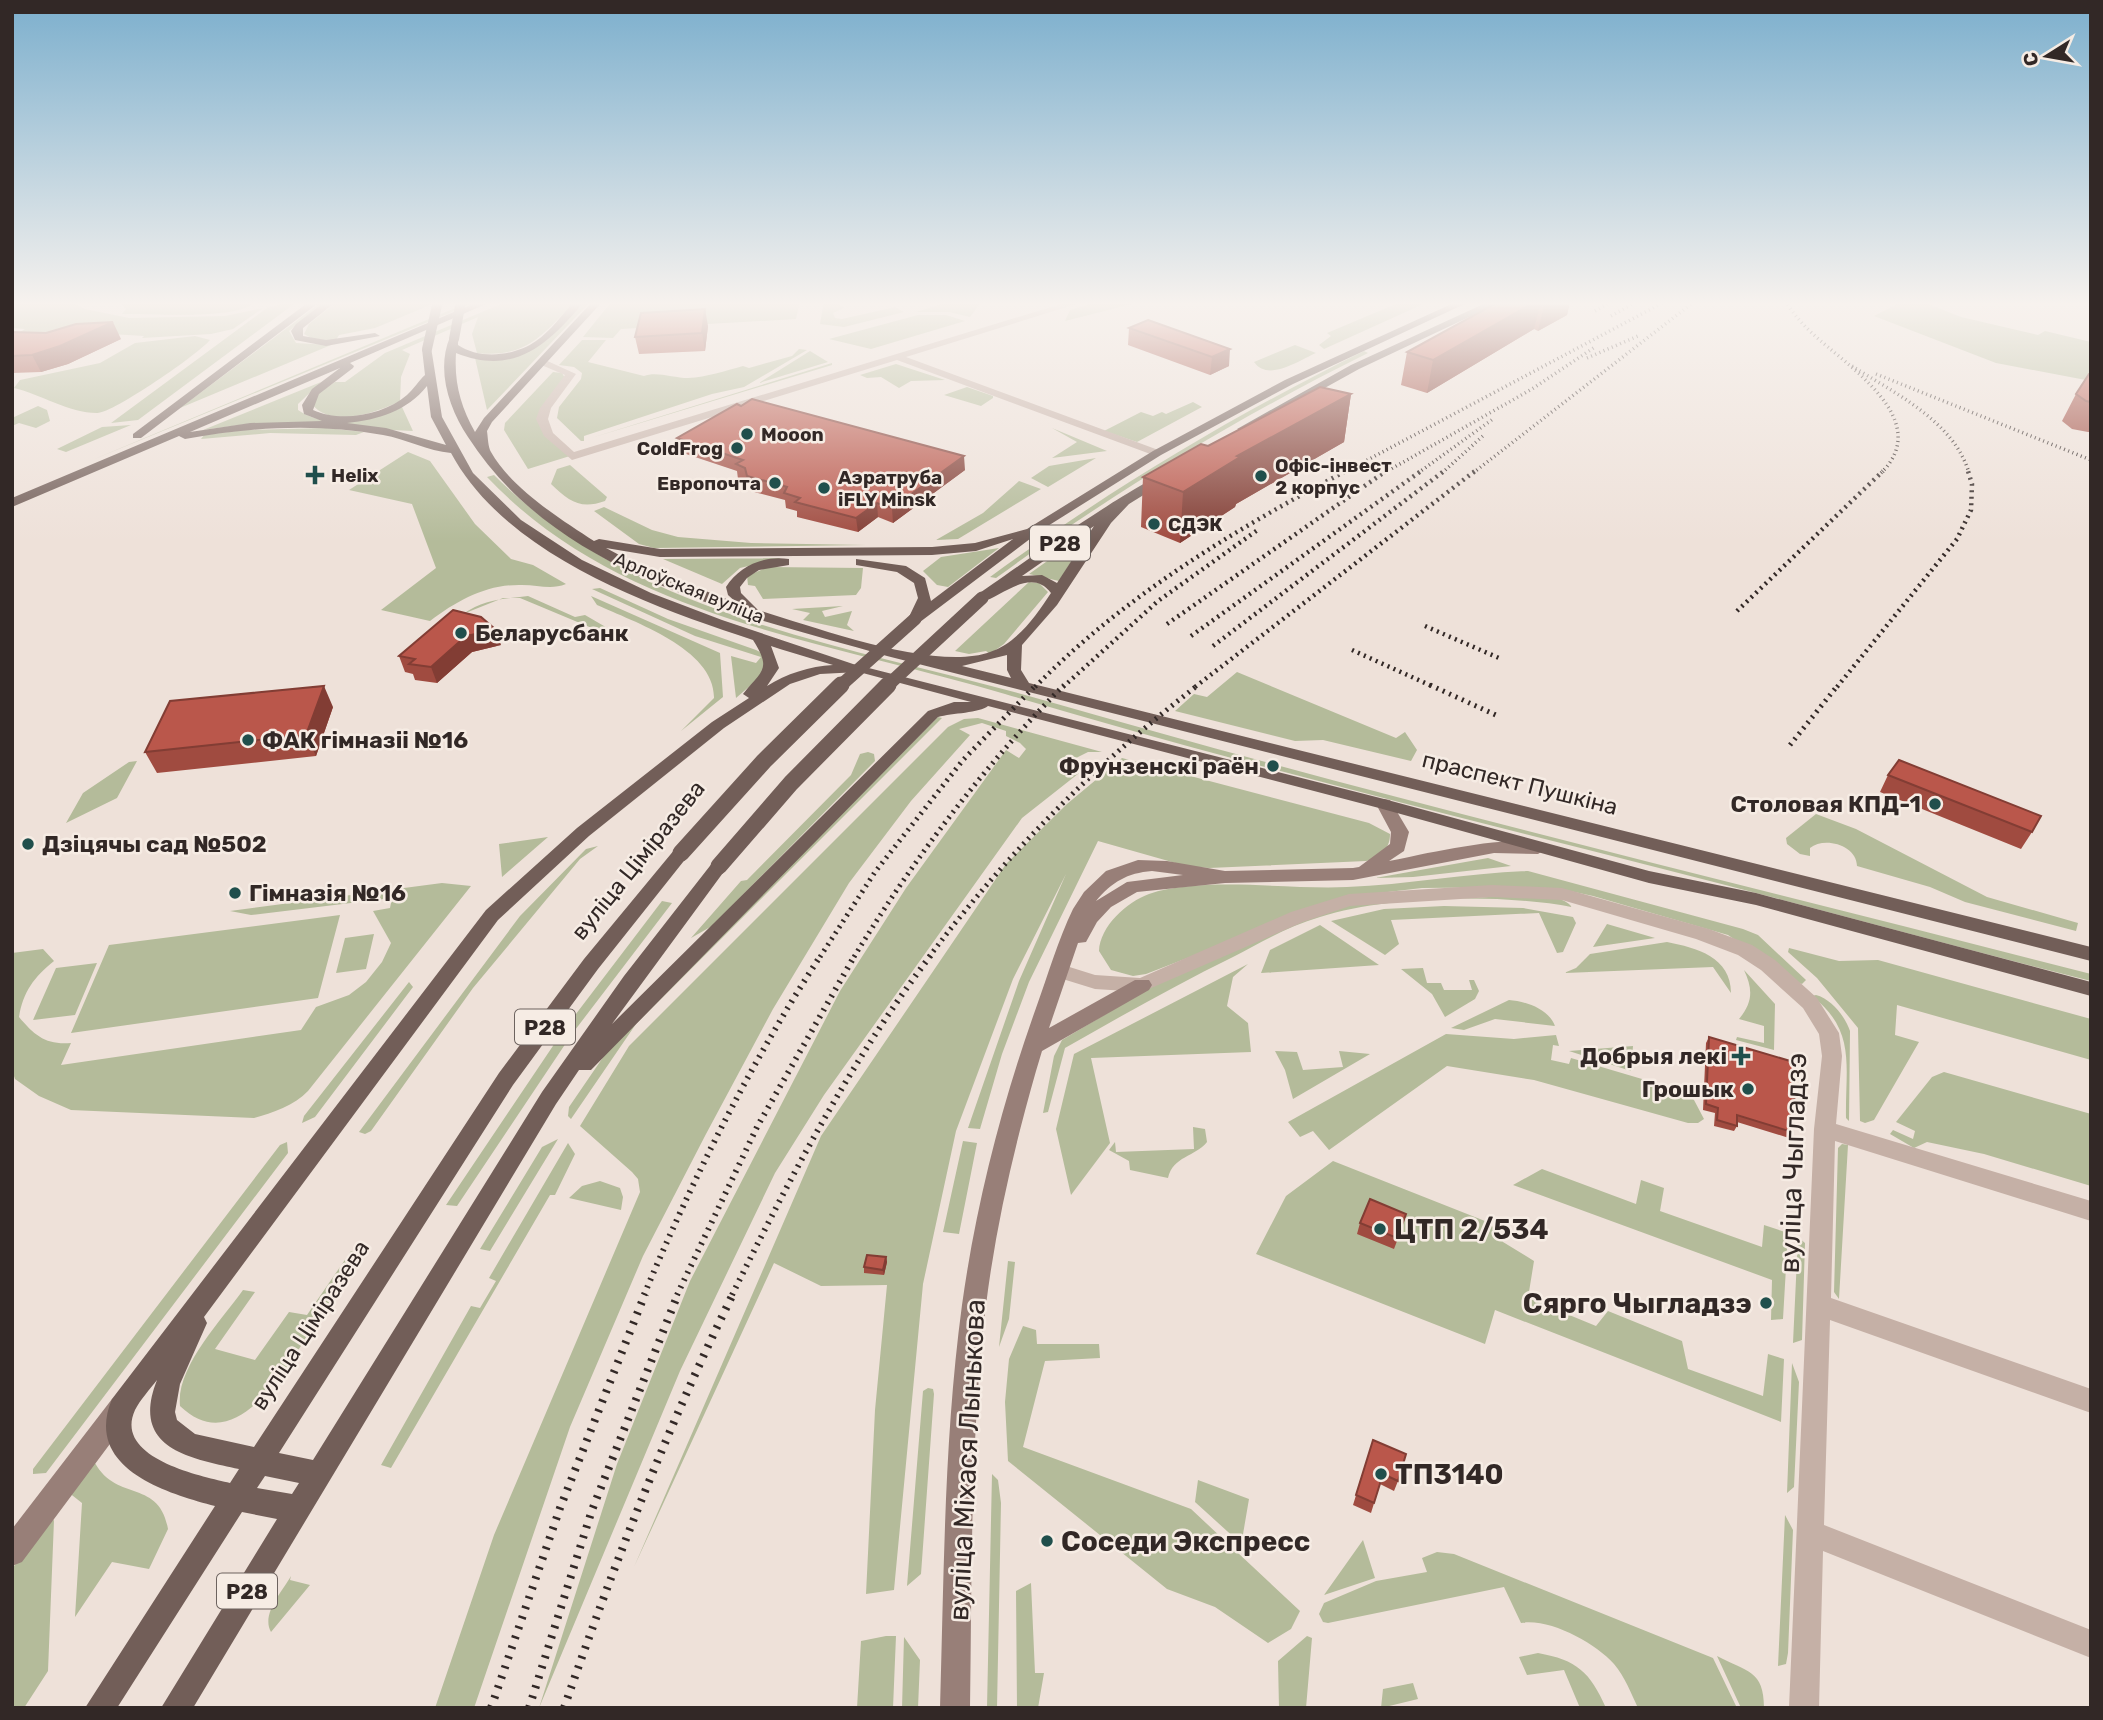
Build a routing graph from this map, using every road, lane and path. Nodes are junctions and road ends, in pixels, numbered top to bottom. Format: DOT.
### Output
graph roads {
  1 [pos="210,381"];
  2 [pos="267,381"];
  3 [pos="296,381"];
  4 [pos="330,381"];
  5 [pos="424,381"];
  6 [pos="428,381"];
  7 [pos="450,381"];
  8 [pos="525,381"];
  9 [pos="568,381"];
  10 [pos="802,381"];
  11 [pos="812,381"];
  12 [pos="960,381"];
  13 [pos="1291,381"];
  14 [pos="1329,381"];
  15 [pos="685,418"];
  16 [pos="1236,433"];
  17 [pos="137,436"];
  18 [pos="449,450"];
  19 [pos="128,452"];
  20 [pos="1157,453"];
  21 [pos="485,454"];
  22 [pos="1172,471"];
  23 [pos="12,492"];
  24 [pos="1127,499"];
  25 [pos="12,503"];
  26 [pos="1039,526"];
  27 [pos="580,538"];
  28 [pos="988,593"];
  29 [pos="1057,593"];
  30 [pos="760,616"];
  31 [pos="915,619"];
  32 [pos="759,638"];
  33 [pos="1015,645"];
  34 [pos="936,664"];
  35 [pos="859,667"];
  36 [pos="1024,687"];
  37 [pos="997,705"];
  38 [pos="718,725"];
  39 [pos="1384,804"];
  40 [pos="1538,848"];
  41 [pos="1353,874"];
  42 [pos="2091,954"];
  43 [pos="1060,971"];
  44 [pos="1142,985"];
  45 [pos="2091,989"];
  46 [pos="1031,1048"];
  47 [pos="550,1098"];
  48 [pos="1825,1129"];
  49 [pos="2091,1211"];
  50 [pos="206,1298"];
  51 [pos="1818,1305"];
  52 [pos="2091,1401"];
  53 [pos="121,1408"];
  54 [pos="258,1461"];
  55 [pos="319,1475"];
  56 [pos="235,1496"];
  57 [pos="298,1509"];
  58 [pos="1811,1533"];
  59 [pos="12,1552"];
  60 [pos="2091,1644"];
  61 [pos="100,1708"];
  62 [pos="176,1708"];
  63 [pos="955,1708"];
  64 [pos="1804,1708"];
  1 -- 17 [label="main road"];
  2 -- 17 [label="main road"];
  3 -- 19 [label="main road"];
  4 -- 5 [label="main road"];
  6 -- 18 [label="main road, Арлоўская вуліца"];
  7 -- 21 [label="main road, Арлоўская вуліца"];
  8 -- 21 [label="main road"];
  9 -- 15 [label="street"];
  10 -- 15 [label="street"];
  11 -- 15 [label="street"];
  12 -- 20 [label="street"];
  13 -- 20 [label="main road, вуліца Ціміразева / Р28"];
  14 -- 16 [label="main road"];
  17 -- 23 [label="main road"];
  18 -- 19 [label="main road"];
  18 -- 32 [label="main road, Арлоўская вуліца"];
  19 -- 25 [label="main road"];
  20 -- 26 [label="main road, вуліца Ціміразева / Р28"];
  21 -- 27 [label="main road, Арлоўская вуліца"];
  22 -- 24 [label="main road, Р28"];
  24 -- 28 [label="main road, Р28"];
  24 -- 29 [label="main road"];
  26 -- 27 [label="main road"];
  26 -- 31 [label="main road, вуліца Ціміразева / Р28"];
  27 -- 30 [label="main road, Арлоўская вуліца"];
  28 -- 29 [label="main road"];
  28 -- 47 [label="main road, Р28, bridge"];
  29 -- 33 [label="main road"];
  30 -- 31 [label="main road"];
  30 -- 34 [label="main road, Арлоўская вуліца"];
  31 -- 54 [label="main road, вуліца Ціміразева / Р28, bridge"];
  32 -- 35 [label="main road, Арлоўская вуліца"];
  32 -- 38 [label="main road"];
  33 -- 34 [label="main road"];
  33 -- 36 [label="main road"];
  34 -- 36 [label="main road, праспект Пушкіна"];
  35 -- 37 [label="main road, Арлоўская вуліца"];
  35 -- 38 [label="main road"];
  36 -- 42 [label="main road, праспект Пушкіна"];
  37 -- 39 [label="main road"];
  37 -- 47 [label="main road"];
  38 -- 50 [label="main road"];
  39 -- 40 [label="main road"];
  39 -- 41 [label="street"];
  40 -- 41 [label="street, вуліца Міхася Лынькова"];
  40 -- 45 [label="main road"];
  41 -- 43 [label="street, вуліца Міхася Лынькова"];
  43 -- 44 [label="street, вуліца Чыгладзэ"];
  43 -- 46 [label="street, вуліца Міхася Лынькова"];
  44 -- 46 [label="street"];
  44 -- 48 [label="street, вуліца Чыгладзэ"];
  46 -- 63 [label="street, вуліца Міхася Лынькова"];
  47 -- 55 [label="main road, Р28"];
  48 -- 49 [label="street"];
  48 -- 51 [label="street, вуліца Чыгладзэ"];
  50 -- 53 [label="main road"];
  50 -- 54 [label="main road"];
  51 -- 52 [label="street"];
  51 -- 58 [label="street, вуліца Чыгладзэ"];
  53 -- 56 [label="main road"];
  53 -- 59 [label="street"];
  54 -- 55 [label="main road"];
  54 -- 56 [label="main road, вуліца Ціміразева / Р28"];
  55 -- 57 [label="main road, Р28"];
  56 -- 57 [label="main road"];
  56 -- 61 [label="main road, вуліца Ціміразева / Р28"];
  57 -- 62 [label="main road, Р28"];
  58 -- 60 [label="street"];
  58 -- 64 [label="street, вуліца Чыгладзэ"];
}
